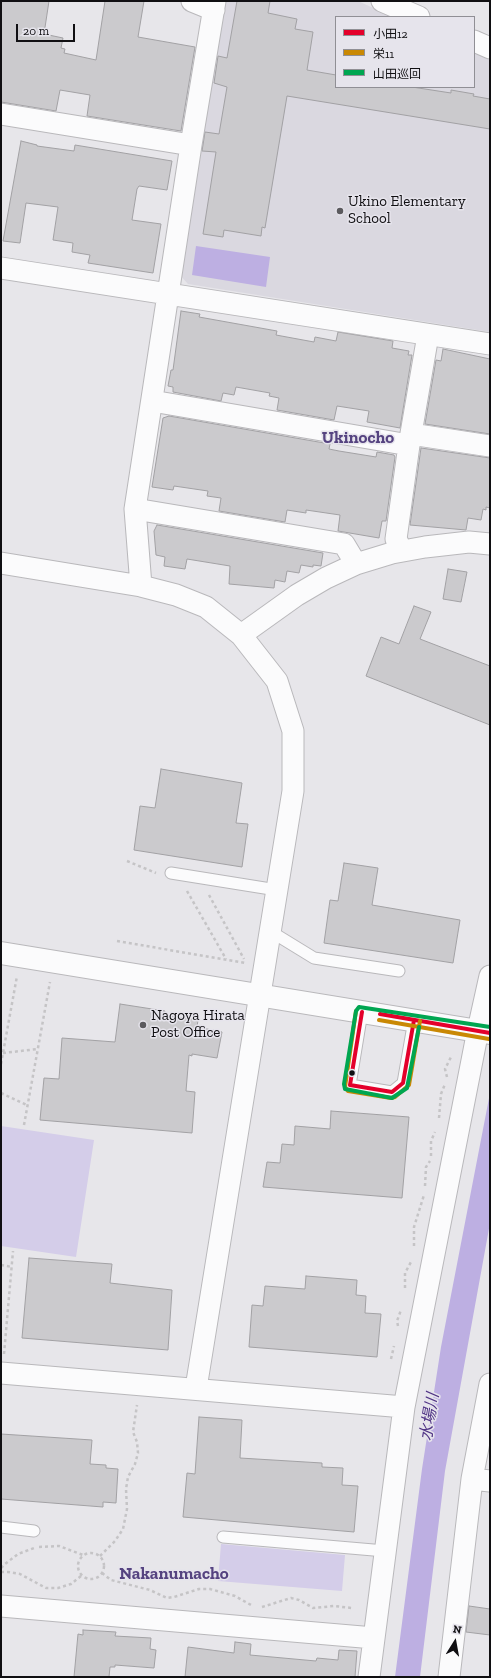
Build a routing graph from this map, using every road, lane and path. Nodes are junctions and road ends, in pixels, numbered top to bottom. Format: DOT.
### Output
graph roads {
  1 [pos="192,1"];
  2 [pos="382,1"];
  3 [pos="215,6"];
  4 [pos="417,16"];
  5 [pos="475,41"];
  6 [pos="490,48"];
  7 [pos="1,114"];
  8 [pos="191,145"];
  9 [pos="1,268"];
  10 [pos="168,294"];
  11 [pos="428,335"];
  12 [pos="490,344"];
  13 [pos="152,401"];
  14 [pos="410,440"];
  15 [pos="490,446"];
  16 [pos="135,509"];
  17 [pos="490,544"];
  18 [pos="402,551"];
  19 [pos="1,563"];
  20 [pos="356,564"];
  21 [pos="141,586"];
  22 [pos="241,635"];
  23 [pos="127,861"];
  24 [pos="167,875"];
  25 [pos="184,885"];
  26 [pos="276,890"];
  27 [pos="202,893"];
  28 [pos="270,931"];
  29 [pos="117,941"];
  30 [pos="1,953"];
  31 [pos="226,959"];
  32 [pos="247,963"];
  33 [pos="249,967"];
  34 [pos="399,971"];
  35 [pos="18,975"];
  36 [pos="490,976"];
  37 [pos="50,981"];
  38 [pos="259,995"];
  39 [pos="362,1012"];
  40 [pos="414,1020"];
  41 [pos="485,1032"];
  42 [pos="38,1049"];
  43 [pos="3,1053"];
  44 [pos="1,1064"];
  45 [pos="1,1094"];
  46 [pos="27,1104"];
  47 [pos="24,1125"];
  48 [pos="13,1251"];
  49 [pos="1,1265"];
  50 [pos="12,1267"];
  51 [pos="2,1367"];
  52 [pos="490,1384"];
  53 [pos="196,1388"];
  54 [pos="139,1400"];
  55 [pos="404,1407"];
  56 [pos="481,1480"];
  57 [pos="1,1527"];
  58 [pos="34,1530"];
  59 [pos="223,1537"];
  60 [pos="386,1551"];
  61 [pos="83,1555"];
  62 [pos="100,1556"];
  63 [pos="1,1568"];
  64 [pos="1,1572"];
  65 [pos="102,1573"];
  66 [pos="81,1576"];
  67 [pos="1,1606"];
  68 [pos="253,1606"];
  69 [pos="261,1607"];
  70 [pos="352,1608"];
  71 [pos="374,1638"];
  72 [pos="369,1677"];
  73 [pos="449,1677"];
  1 -- 3 [label="street"];
  2 -- 4 [label="street"];
  3 -- 8 [label="street"];
  5 -- 6 [label="street"];
  7 -- 8 [label="street"];
  8 -- 10 [label="street"];
  9 -- 10 [label="street"];
  10 -- 11 [label="street"];
  10 -- 13 [label="street"];
  11 -- 12 [label="street"];
  11 -- 14 [label="street"];
  13 -- 14 [label="street"];
  13 -- 16 [label="street"];
  14 -- 15 [label="street"];
  14 -- 18 [label="street"];
  16 -- 20 [label="street"];
  16 -- 21 [label="street"];
  17 -- 18 [label="street"];
  18 -- 20 [label="street"];
  19 -- 21 [label="street"];
  20 -- 22 [label="street"];
  21 -- 22 [label="street"];
  22 -- 26 [label="street"];
  23 -- 24 [label="path"];
  24 -- 26 [label="lane"];
  25 -- 31 [label="path"];
  26 -- 28 [label="street"];
  27 -- 32 [label="path"];
  28 -- 34 [label="lane"];
  28 -- 38 [label="street"];
  29 -- 31 [label="path"];
  30 -- 38 [label="street"];
  31 -- 32 [label="path"];
  32 -- 33 [label="path"];
  35 -- 43 [label="path"];
  36 -- 41 [label="street"];
  37 -- 42 [label="path"];
  38 -- 39 [label="street"];
  38 -- 53 [label="street"];
  39 -- 40 [label="street"];
  39 -- 40 [label="lane"];
  40 -- 41 [label="street"];
  41 -- 55 [label="street"];
  42 -- 43 [label="path"];
  42 -- 46 [label="path"];
  43 -- 44 [label="path"];
  45 -- 46 [label="path"];
  46 -- 47 [label="path"];
  48 -- 50 [label="path"];
  49 -- 50 [label="path"];
  50 -- 51 [label="path"];
  51 -- 53 [label="street"];
  52 -- 56 [label="street"];
  53 -- 55 [label="street"];
  54 -- 62 [label="path"];
  55 -- 60 [label="street"];
  56 -- 73 [label="street"];
  57 -- 58 [label="lane"];
  59 -- 60 [label="lane"];
  60 -- 71 [label="street"];
  61 -- 62 [label="path"];
  61 -- 63 [label="path"];
  61 -- 66 [label="path"];
  62 -- 65 [label="path"];
  64 -- 66 [label="path"];
  65 -- 66 [label="path"];
  65 -- 68 [label="path"];
  67 -- 71 [label="street"];
  69 -- 70 [label="path"];
  71 -- 72 [label="street"];
}
